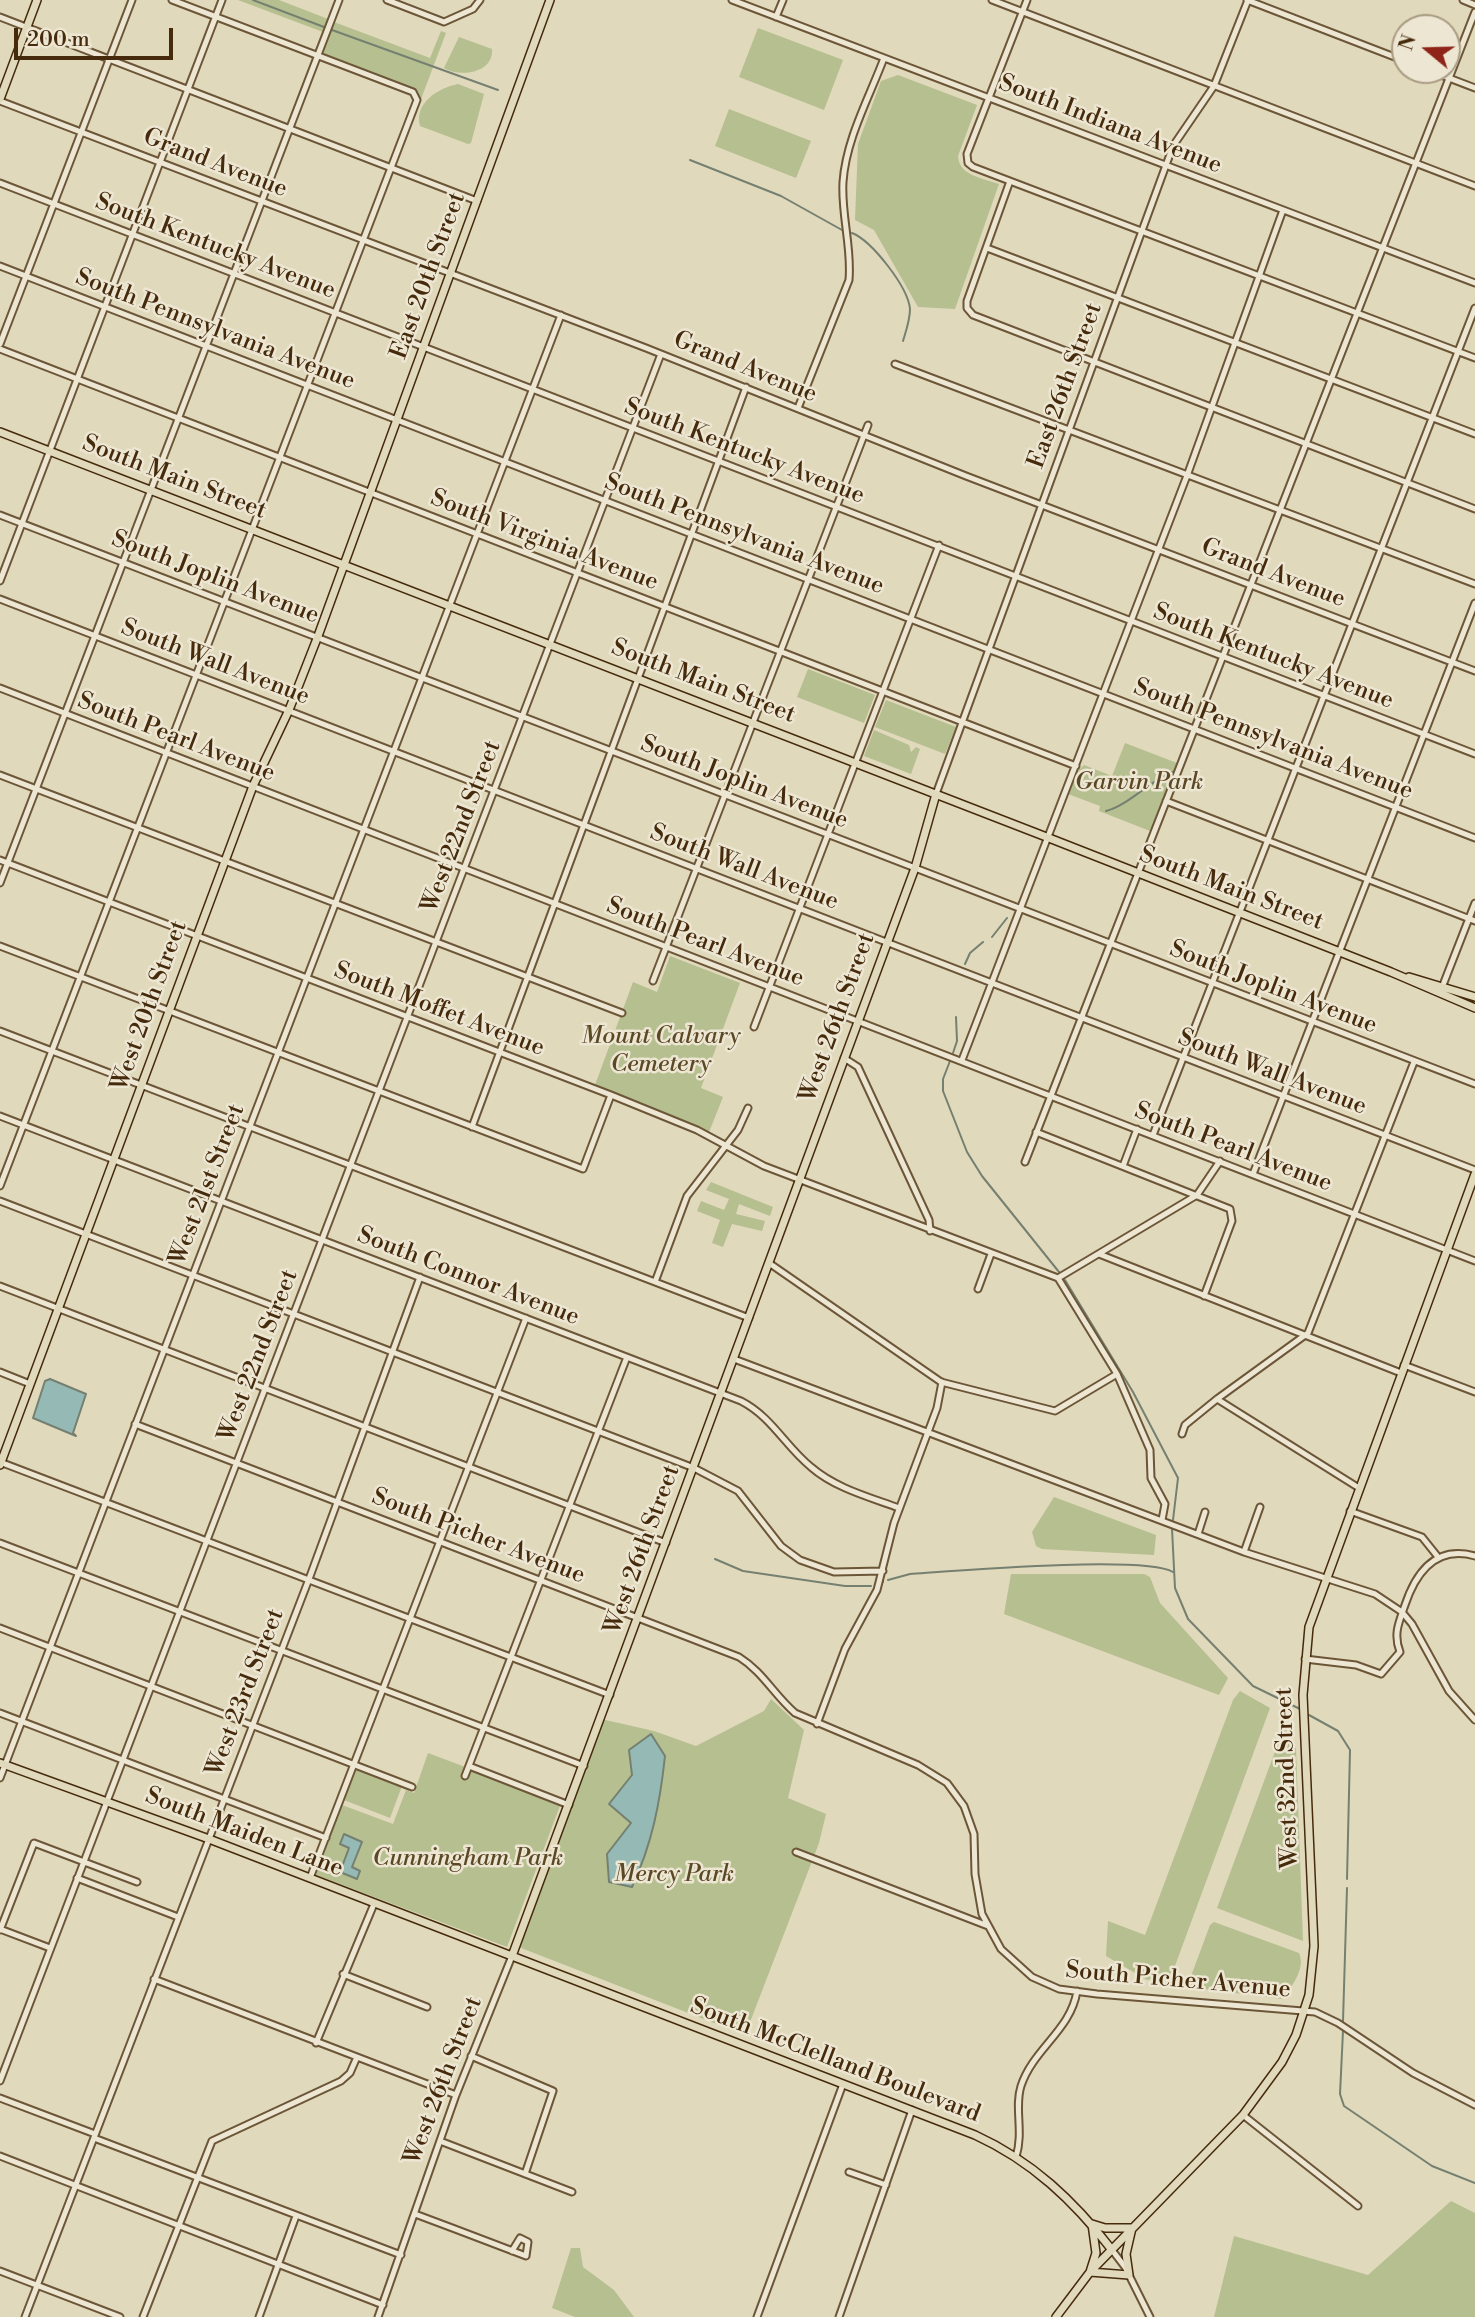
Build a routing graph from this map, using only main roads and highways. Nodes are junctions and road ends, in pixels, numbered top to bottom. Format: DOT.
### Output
graph roads {
  1 [pos="37,0"];
  2 [pos="550,0"];
  3 [pos="0,100"];
  4 [pos="0,432"];
  5 [pos="344,564"];
  6 [pos="936,794"];
  7 [pos="1391,972"];
  8 [pos="1475,997"];
  9 [pos="1475,1008"];
  10 [pos="1475,1172"];
  11 [pos="0,1463"];
  12 [pos="3,1764"];
  13 [pos="512,1956"];
  14 [pos="1091,2224"];
  15 [pos="1132,2228"];
  16 [pos="1112,2250"];
  17 [pos="1090,2272"];
  18 [pos="1056,2317"];
  1 -- 3 [label="main road"];
  2 -- 5 [label="main road, East 20th Street"];
  4 -- 5 [label="main road, South Main Street"];
  5 -- 6 [label="main road, South Main Street"];
  5 -- 11 [label="main road, West 20th Street"];
  6 -- 7 [label="main road, South Main Street"];
  6 -- 13 [label="main road, West 26th Street"];
  7 -- 8 [label="main road, South Main Street"];
  7 -- 9 [label="main road, South Main Street"];
  10 -- 15 [label="main road, West 32nd Street"];
  12 -- 13 [label="main road, South Maiden Lane"];
  13 -- 14 [label="main road, South McClelland Boulevard"];
  14 -- 15 [label="main road"];
  14 -- 16 [label="main road, South McClelland Boulevard"];
  14 -- 17 [label="main road"];
  15 -- 16 [label="main road, West 32nd Street"];
  15 -- 17 [label="main road"];
  16 -- 17 [label="main road, West 32nd Street"];
  17 -- 18 [label="main road, West 32nd Street"];
}
